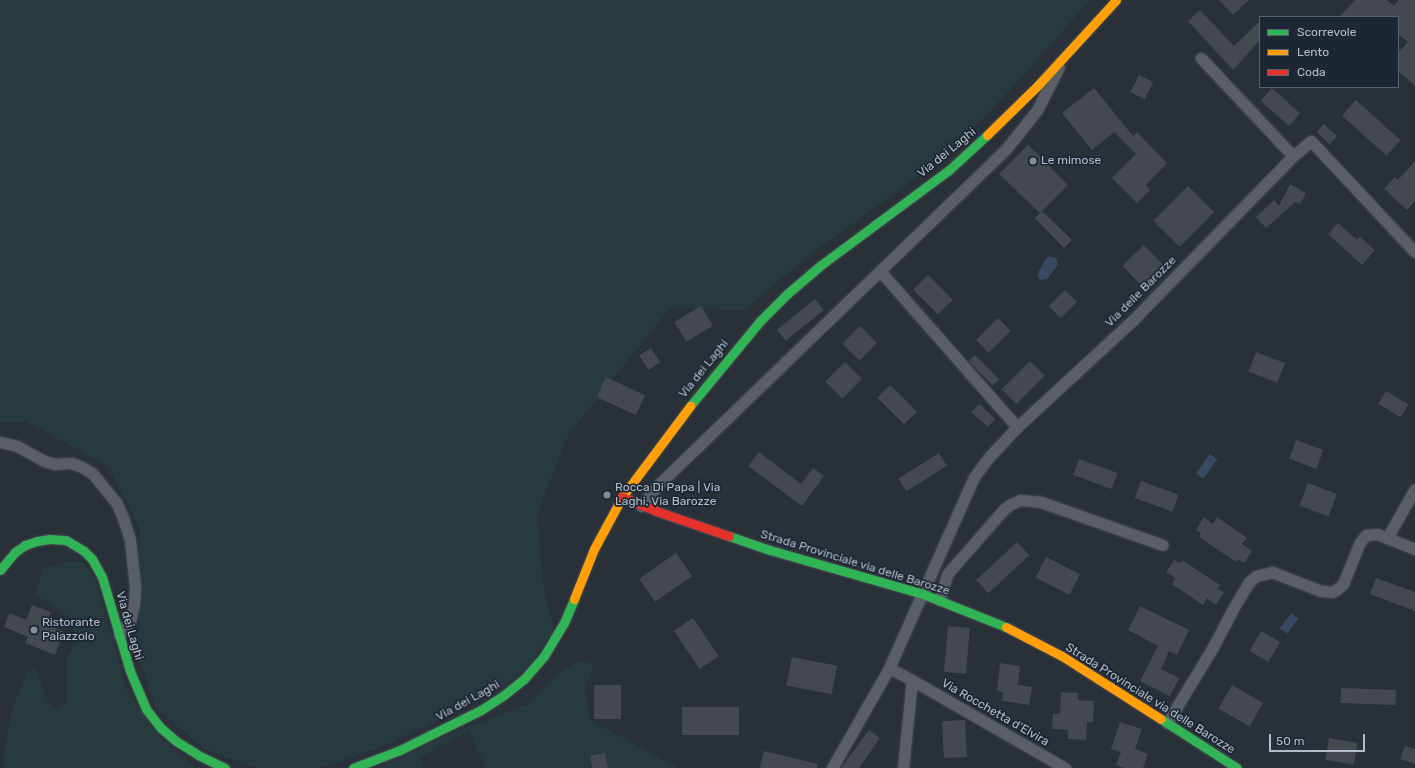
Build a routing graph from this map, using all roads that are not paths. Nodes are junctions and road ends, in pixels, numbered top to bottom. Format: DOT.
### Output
graph roads {
  1 [pos="1116,0"];
  2 [pos="1201,58"];
  3 [pos="1062,59"];
  4 [pos="1293,156"];
  5 [pos="1415,252"];
  6 [pos="880,272"];
  7 [pos="1017,427"];
  8 [pos="0,442"];
  9 [pos="1415,489"];
  10 [pos="622,497"];
  11 [pos="641,506"];
  12 [pos="1387,538"];
  13 [pos="1162,545"];
  14 [pos="1415,549"];
  15 [pos="0,570"];
  16 [pos="923,594"];
  17 [pos="939,600"];
  18 [pos="119,635"];
  19 [pos="889,668"];
  20 [pos="912,680"];
  21 [pos="1167,724"];
  22 [pos="225,768"];
  23 [pos="353,768"];
  24 [pos="832,768"];
  25 [pos="902,768"];
  26 [pos="1065,768"];
  27 [pos="1237,768"];
  1 -- 3 [label="main road, Via dei Laghi"];
  2 -- 4 [label="street"];
  3 -- 6 [label="street"];
  3 -- 10 [label="main road, Via dei Laghi"];
  4 -- 5 [label="street, Via delle Barozze"];
  4 -- 7 [label="street, Via delle Barozze"];
  6 -- 7 [label="street"];
  6 -- 11 [label="street"];
  7 -- 16 [label="street, Via delle Barozze"];
  8 -- 18 [label="street"];
  9 -- 12 [label="street"];
  10 -- 11 [label="main road, Strada Provinciale via delle Barozze"];
  10 -- 23 [label="main road, Via dei Laghi"];
  11 -- 16 [label="main road, Strada Provinciale via delle Barozze"];
  12 -- 14 [label="street"];
  12 -- 21 [label="street"];
  13 -- 17 [label="street"];
  15 -- 18 [label="main road, Via dei Laghi"];
  16 -- 17 [label="main road, Strada Provinciale via delle Barozze"];
  16 -- 19 [label="street"];
  17 -- 21 [label="main road, Strada Provinciale via delle Barozze"];
  18 -- 22 [label="main road, Via dei Laghi"];
  19 -- 20 [label="street, Via Rocchetta d'Elvira"];
  19 -- 24 [label="street"];
  20 -- 25 [label="street"];
  20 -- 26 [label="street, Via Rocchetta d'Elvira"];
  21 -- 27 [label="main road, Strada Provinciale via delle Barozze"];
}
